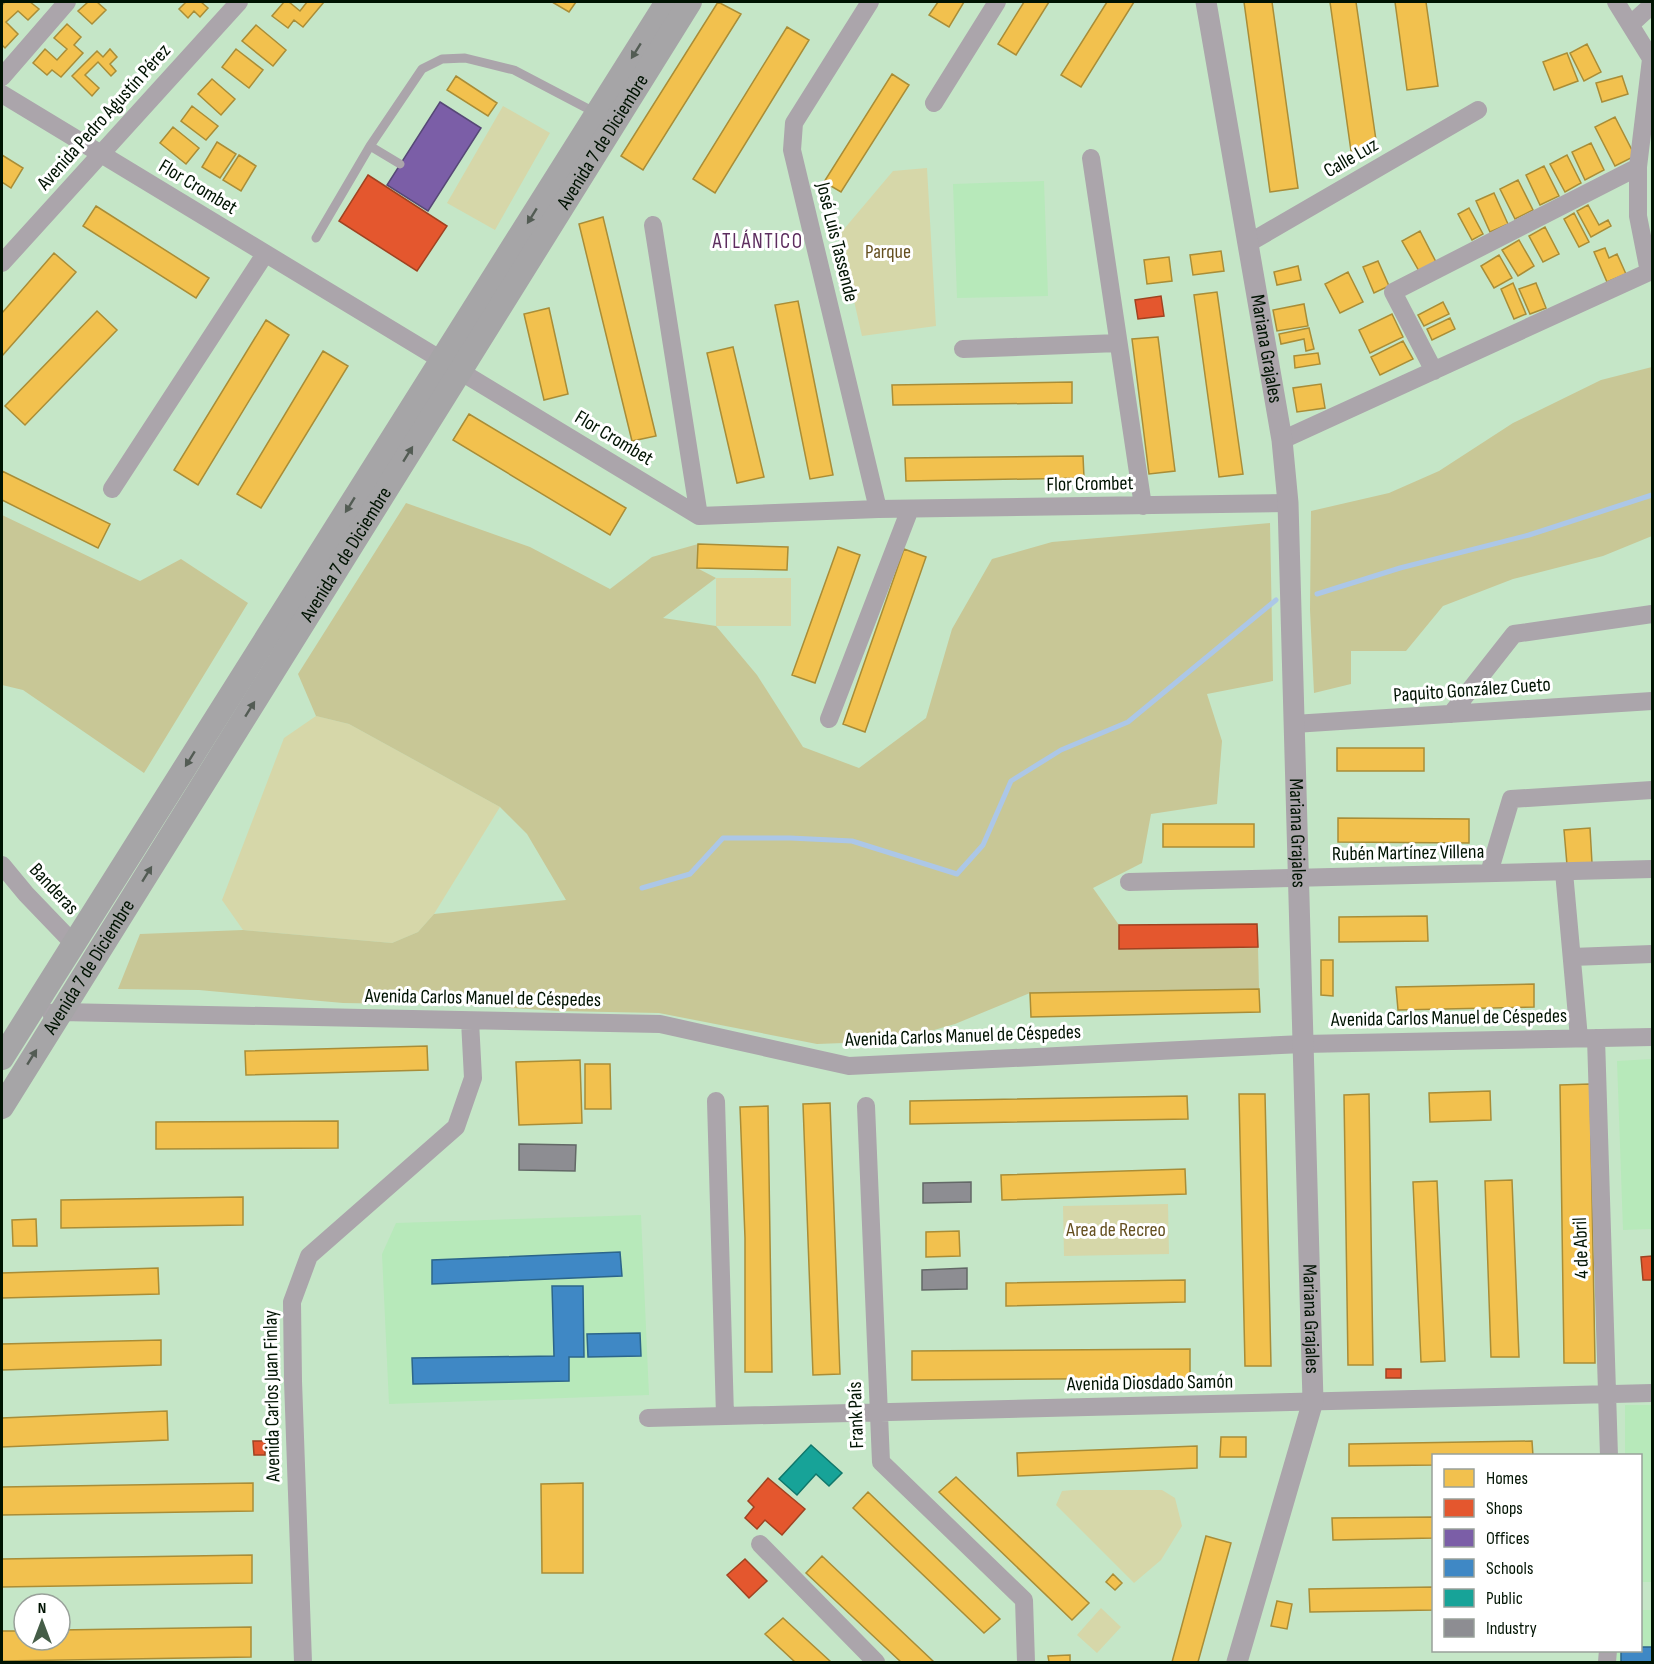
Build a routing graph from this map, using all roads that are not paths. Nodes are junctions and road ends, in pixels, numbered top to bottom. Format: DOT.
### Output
graph roads {
  1 [pos="67,2"];
  2 [pos="239,2"];
  3 [pos="667,2"];
  4 [pos="690,2"];
  5 [pos="870,2"];
  6 [pos="997,2"];
  7 [pos="1206,2"];
  8 [pos="1616,2"];
  9 [pos="1653,5"];
  10 [pos="1631,24"];
  11 [pos="1652,60"];
  12 [pos="2,76"];
  13 [pos="2,94"];
  14 [pos="934,103"];
  15 [pos="1478,110"];
  16 [pos="596,114"];
  17 [pos="370,146"];
  18 [pos="100,154"];
  19 [pos="1091,158"];
  20 [pos="400,164"];
  21 [pos="1638,167"];
  22 [pos="653,225"];
  23 [pos="316,238"];
  24 [pos="1247,244"];
  25 [pos="265,254"];
  26 [pos="2,263"];
  27 [pos="1118,343"];
  28 [pos="963,350"];
  29 [pos="450,366"];
  30 [pos="1434,371"];
  31 [pos="1282,440"];
  32 [pos="112,489"];
  33 [pos="1288,503"];
  34 [pos="1143,506"];
  35 [pos="878,509"];
  36 [pos="910,509"];
  37 [pos="699,516"];
  38 [pos="1653,614"];
  39 [pos="1653,701"];
  40 [pos="1450,714"];
  41 [pos="829,719"];
  42 [pos="1294,724"];
  43 [pos="1653,790"];
  44 [pos="2,864"];
  45 [pos="1653,870"];
  46 [pos="1564,872"];
  47 [pos="1489,873"];
  48 [pos="1298,878"];
  49 [pos="1129,882"];
  50 [pos="74,944"];
  51 [pos="1653,954"];
  52 [pos="1572,957"];
  53 [pos="61,1012"];
  54 [pos="28,1016"];
  55 [pos="470,1021"];
  56 [pos="1653,1037"];
  57 [pos="1587,1038"];
  58 [pos="1303,1044"];
  59 [pos="2,1058"];
  60 [pos="716,1101"];
  61 [pos="866,1106"];
  62 [pos="2,1107"];
  63 [pos="1653,1393"];
  64 [pos="1608,1394"];
  65 [pos="1313,1401"];
  66 [pos="879,1412"];
  67 [pos="725,1416"];
  68 [pos="648,1418"];
  69 [pos="1609,1454"];
  70 [pos="760,1545"];
  71 [pos="303,1662"];
  72 [pos="876,1662"];
  73 [pos="1026,1662"];
  74 [pos="1237,1662"];
  1 -- 12 [label="street"];
  2 -- 18 [label="street, Avenida Pedro Agustín Pérez"];
  3 -- 16 [label="main road, Avenida 7 de Diciembre, one-way"];
  4 -- 29 [label="main road, Avenida 7 de Diciembre"];
  5 -- 35 [label="street, José Luis Tassende"];
  6 -- 14 [label="street"];
  7 -- 24 [label="street, Mariana Grajales"];
  8 -- 10 [label="street"];
  9 -- 10 [label="street"];
  10 -- 11 [label="street"];
  11 -- 21 [label="street"];
  13 -- 18 [label="street, Flor Crombet"];
  15 -- 24 [label="street, Calle Luz"];
  16 -- 17 [label="lane"];
  16 -- 29 [label="main road, Avenida 7 de Diciembre, one-way"];
  17 -- 20 [label="lane"];
  17 -- 23 [label="lane"];
  18 -- 25 [label="street, Flor Crombet"];
  18 -- 26 [label="street, Avenida Pedro Agustín Pérez"];
  19 -- 27 [label="street"];
  21 -- 30 [label="street"];
  21 -- 30 [label="street"];
  22 -- 37 [label="street"];
  24 -- 31 [label="street, Mariana Grajales"];
  25 -- 29 [label="street, Flor Crombet"];
  25 -- 32 [label="street"];
  27 -- 28 [label="street"];
  27 -- 34 [label="street"];
  29 -- 37 [label="street, Flor Crombet"];
  29 -- 50 [label="main road, Avenida 7 de Diciembre, one-way"];
  53 -- 29 [label="main road, Avenida 7 de Diciembre, one-way"];
  30 -- 31 [label="street"];
  31 -- 33 [label="street, Mariana Grajales"];
  33 -- 34 [label="street, Flor Crombet"];
  33 -- 42 [label="street, Mariana Grajales"];
  34 -- 36 [label="street, Flor Crombet"];
  35 -- 36 [label="street, Flor Crombet"];
  35 -- 37 [label="street, Flor Crombet"];
  36 -- 41 [label="street"];
  38 -- 40 [label="street"];
  39 -- 40 [label="street, Paquito González Cueto"];
  40 -- 42 [label="street, Paquito González Cueto"];
  42 -- 48 [label="street, Mariana Grajales"];
  43 -- 47 [label="street"];
  44 -- 50 [label="street, Banderas"];
  45 -- 46 [label="street, Rubén Martínez Villena"];
  46 -- 47 [label="street, Rubén Martínez Villena"];
  46 -- 52 [label="street, 4 de Abril"];
  47 -- 48 [label="street, Rubén Martínez Villena"];
  48 -- 49 [label="street, Rubén Martínez Villena"];
  48 -- 58 [label="street, Mariana Grajales"];
  50 -- 54 [label="main road, Avenida 7 de Diciembre"];
  51 -- 52 [label="street"];
  52 -- 57 [label="street, 4 de Abril"];
  53 -- 54 [label="street, Avenida Carlos Manuel de Céspedes"];
  53 -- 55 [label="street, Avenida Carlos Manuel de Céspedes"];
  62 -- 53 [label="main road, Avenida 7 de Diciembre, one-way"];
  54 -- 59 [label="main road, Avenida 7 de Diciembre"];
  55 -- 58 [label="street, Avenida Carlos Manuel de Céspedes"];
  55 -- 71 [label="street, Avenida Carlos Juan Finlay"];
  56 -- 57 [label="street, Avenida Carlos Manuel de Céspedes"];
  57 -- 58 [label="street, Avenida Carlos Manuel de Céspedes"];
  57 -- 64 [label="street, 4 de Abril"];
  58 -- 65 [label="street, Mariana Grajales"];
  60 -- 67 [label="street"];
  61 -- 66 [label="street, Frank País"];
  63 -- 64 [label="street, Avenida Diosdado Samón"];
  64 -- 65 [label="street, Avenida Diosdado Samón"];
  64 -- 69 [label="street, 4 de Abril"];
  65 -- 66 [label="street, Avenida Diosdado Samón"];
  65 -- 74 [label="street, Mariana Grajales"];
  66 -- 67 [label="street, Avenida Diosdado Samón"];
  66 -- 73 [label="street, Frank País"];
  67 -- 68 [label="street, Avenida Diosdado Samón"];
  70 -- 72 [label="street"];
}
